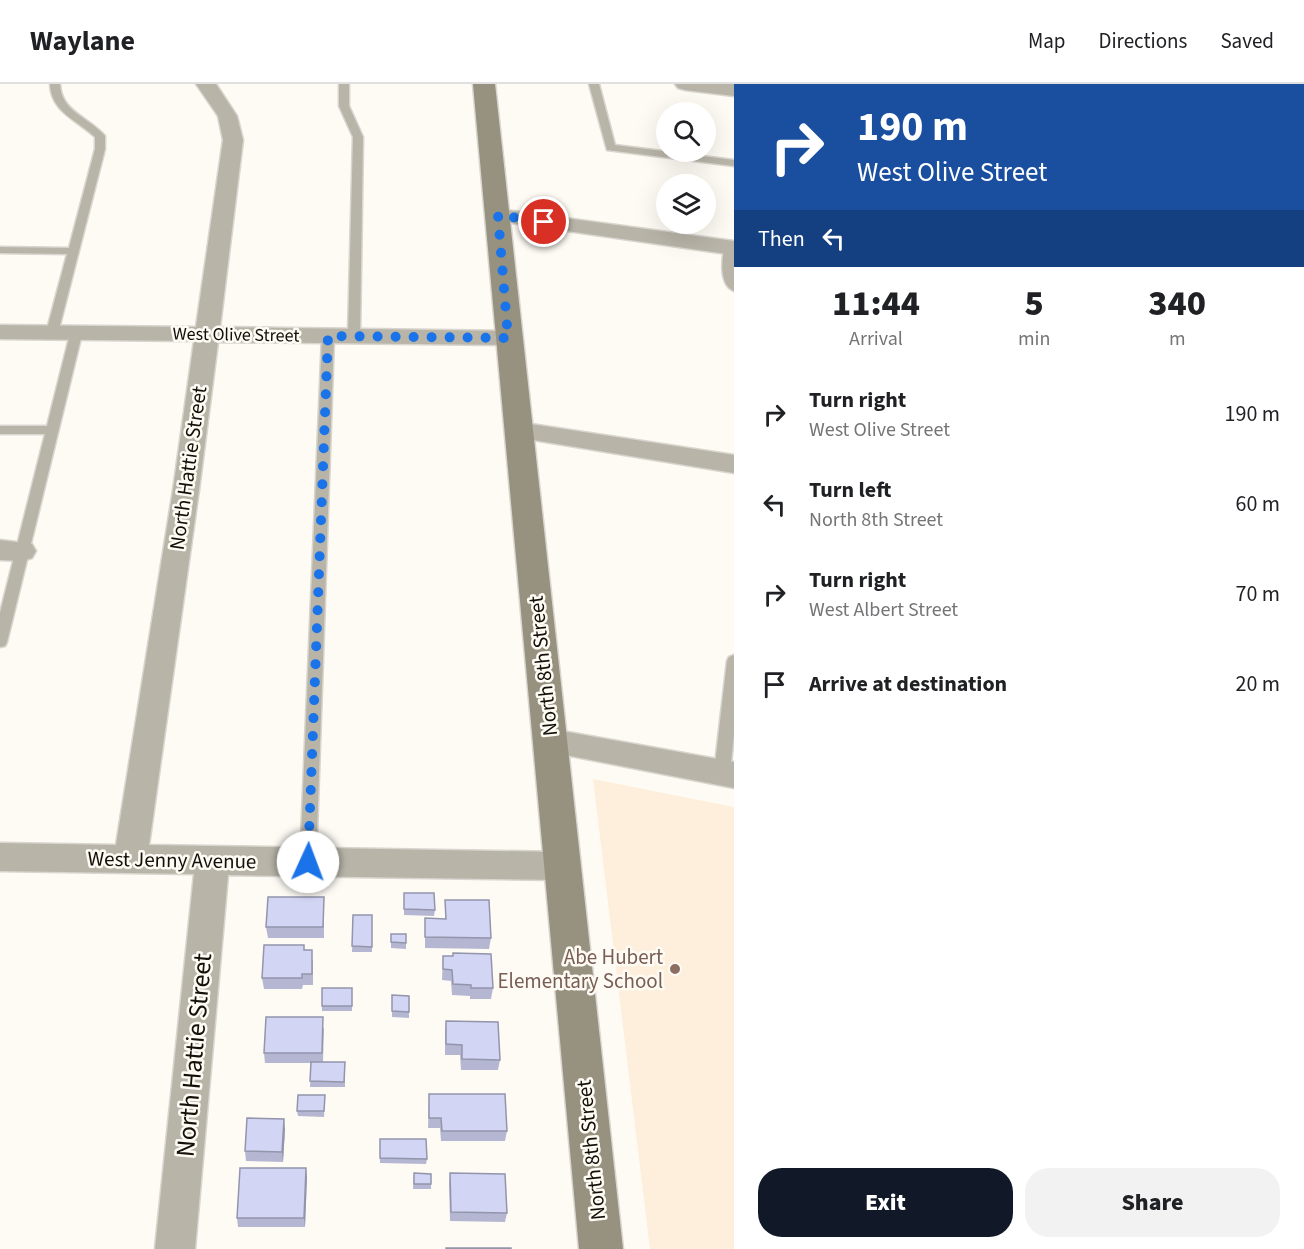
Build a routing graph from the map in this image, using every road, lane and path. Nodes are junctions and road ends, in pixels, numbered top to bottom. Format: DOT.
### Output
graph roads {
  1 [pos="55,84"];
  2 [pos="206,84"];
  3 [pos="344,84"];
  4 [pos="484,84"];
  5 [pos="594,84"];
  6 [pos="685,84"];
  7 [pos="734,90"];
  8 [pos="734,163"];
  9 [pos="498,215"];
  10 [pos="732,248"];
  11 [pos="0,250"];
  12 [pos="73,251"];
  13 [pos="734,288"];
  14 [pos="0,333"];
  15 [pos="52,333"];
  16 [pos="76,334"];
  17 [pos="206,335"];
  18 [pos="328,336"];
  19 [pos="354,336"];
  20 [pos="508,338"];
  21 [pos="0,430"];
  22 [pos="52,430"];
  23 [pos="518,430"];
  24 [pos="734,464"];
  25 [pos="11,550"];
  26 [pos="0,642"];
  27 [pos="734,661"];
  28 [pos="551,741"];
  29 [pos="728,774"];
  30 [pos="0,857"];
  31 [pos="130,859"];
  32 [pos="212,860"];
  33 [pos="308,862"];
  34 [pos="561,867"];
  35 [pos="175,1249"];
  36 [pos="601,1249"];
  1 -- 12 [label="lane"];
  2 -- 17 [label="street, North Hattie Street"];
  3 -- 19 [label="lane"];
  4 -- 9 [label="street, North 8th Street"];
  5 -- 8 [label="lane"];
  6 -- 7 [label="street"];
  9 -- 10 [label="street"];
  9 -- 20 [label="street, North 8th Street"];
  10 -- 13 [label="lane"];
  11 -- 12 [label="lane"];
  12 -- 15 [label="lane"];
  14 -- 15 [label="street, West Olive Street"];
  15 -- 16 [label="street, West Olive Street"];
  16 -- 17 [label="street, West Olive Street"];
  16 -- 22 [label="lane"];
  17 -- 18 [label="street, West Olive Street"];
  17 -- 31 [label="street, North Hattie Street"];
  18 -- 19 [label="street, West Olive Street"];
  18 -- 33 [label="lane"];
  19 -- 20 [label="street, West Olive Street"];
  20 -- 23 [label="street, North 8th Street"];
  21 -- 22 [label="lane"];
  22 -- 25 [label="lane"];
  23 -- 24 [label="street"];
  23 -- 28 [label="street, North 8th Street"];
  25 -- 26 [label="lane"];
  27 -- 29 [label="lane"];
  28 -- 29 [label="street"];
  28 -- 34 [label="street, North 8th Street"];
  30 -- 31 [label="street, West Jenny Avenue"];
  31 -- 32 [label="street, West Jenny Avenue"];
  32 -- 33 [label="street, West Jenny Avenue"];
  32 -- 35 [label="street, North Hattie Street"];
  33 -- 34 [label="street, West Jenny Avenue"];
  34 -- 36 [label="street, North 8th Street"];
}
